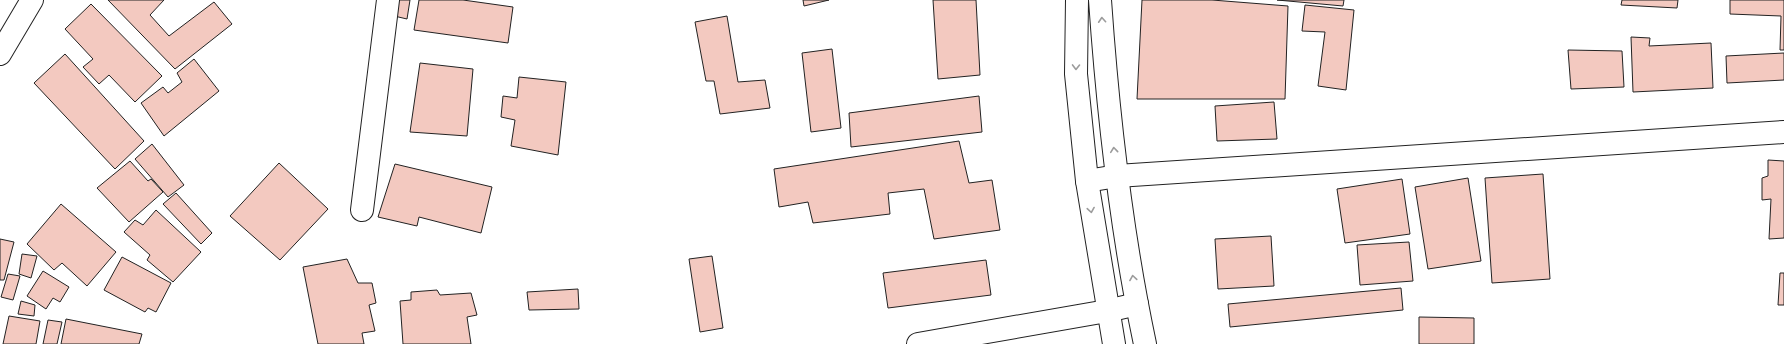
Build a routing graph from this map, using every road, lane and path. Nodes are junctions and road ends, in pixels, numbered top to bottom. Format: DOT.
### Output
graph roads {
  1 [pos="32,0"];
  2 [pos="388,0"];
  3 [pos="1077,0"];
  4 [pos="1100,0"];
  5 [pos="0,54"];
  6 [pos="1784,132"];
  7 [pos="1117,176"];
  8 [pos="1087,181"];
  9 [pos="362,210"];
  10 [pos="1137,304"];
  11 [pos="1107,311"];
  12 [pos="918,344"];
  13 [pos="1114,344"];
  14 [pos="1145,344"];
  1 -- 5 [label="main road"];
  2 -- 9 [label="main road"];
  3 -- 8 [label="main road, one-way"];
  7 -- 4 [label="main road, one-way"];
  6 -- 7 [label="main road"];
  7 -- 8 [label="main road"];
  10 -- 7 [label="main road, one-way"];
  8 -- 11 [label="main road, one-way"];
  10 -- 11 [label="main road"];
  10 -- 14 [label="main road"];
  11 -- 12 [label="main road"];
  11 -- 13 [label="main road"];
}
